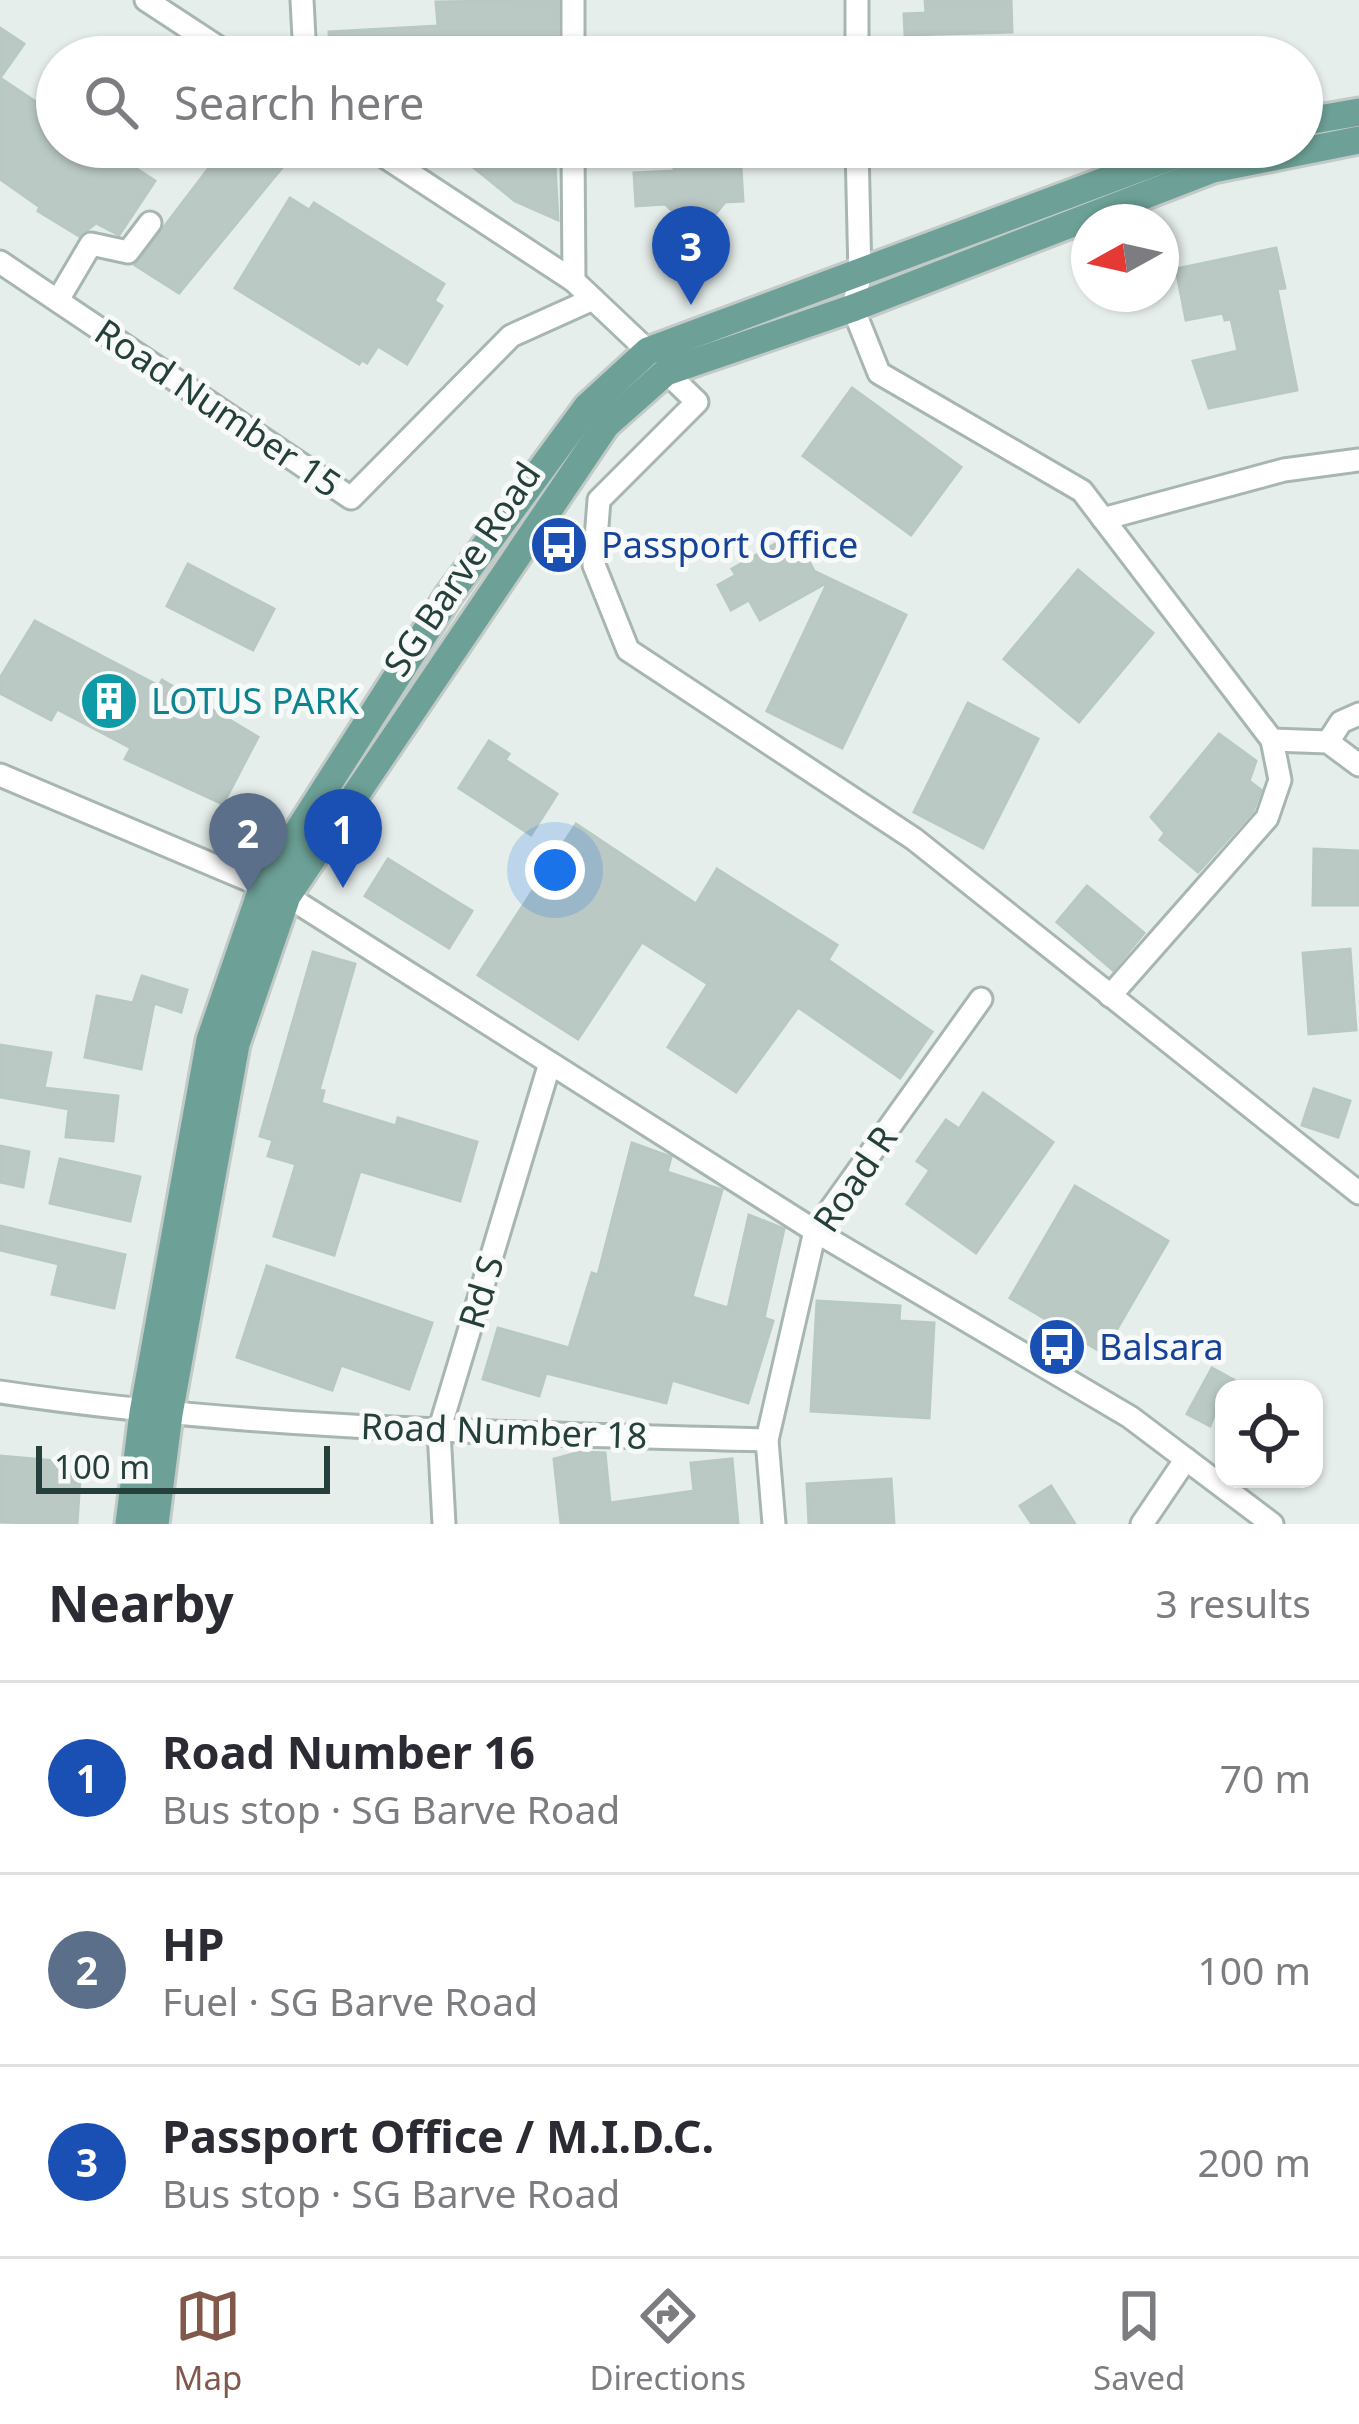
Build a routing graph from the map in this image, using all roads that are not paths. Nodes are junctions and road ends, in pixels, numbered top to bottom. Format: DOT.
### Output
graph roads {
  1 [pos="146,0"];
  2 [pos="302,0"];
  3 [pos="573,0"];
  4 [pos="857,0"];
  5 [pos="201,36"];
  6 [pos="304,36"];
  7 [pos="573,36"];
  8 [pos="857,36"];
  9 [pos="1359,112"];
  10 [pos="1323,118"];
  11 [pos="1359,140"];
  12 [pos="1323,147"];
  13 [pos="402,168"];
  14 [pos="573,168"];
  15 [pos="857,168"];
  16 [pos="1141,168"];
  17 [pos="1218,168"];
  18 [pos="150,223"];
  19 [pos="0,262"];
  20 [pos="860,276"];
  21 [pos="574,280"];
  22 [pos="593,299"];
  23 [pos="58,300"];
  24 [pos="853,308"];
  25 [pos="657,361"];
  26 [pos="1359,460"];
  27 [pos="573,468"];
  28 [pos="599,500"];
  29 [pos="1103,518"];
  30 [pos="1359,714"];
  31 [pos="1272,740"];
  32 [pos="1328,742"];
  33 [pos="1359,765"];
  34 [pos="0,776"];
  35 [pos="275,891"];
  36 [pos="1110,996"];
  37 [pos="981,999"];
  38 [pos="550,1063"];
  39 [pos="1359,1193"];
  40 [pos="815,1231"];
  41 [pos="0,1392"];
  42 [pos="156,1414"];
  43 [pos="439,1431"];
  44 [pos="766,1440"];
  45 [pos="1186,1459"];
  46 [pos="128,1524"];
  47 [pos="155,1524"];
  48 [pos="444,1524"];
  49 [pos="774,1524"];
  50 [pos="1142,1524"];
  51 [pos="1272,1524"];
  1 -- 5 [label="street"];
  2 -- 6 [label="street"];
  3 -- 7 [label="street"];
  4 -- 8 [label="street"];
  9 -- 10 [label="main road"];
  11 -- 12 [label="main road, SG Barve Road"];
  13 -- 21 [label="street"];
  14 -- 21 [label="street"];
  15 -- 20 [label="street"];
  16 -- 20 [label="main road, SG Barve Road"];
  17 -- 24 [label="main road, SG Barve Road"];
  18 -- 23 [label="street"];
  19 -- 23 [label="street, Road Number 15"];
  20 -- 24 [label="street"];
  20 -- 25 [label="main road, SG Barve Road"];
  21 -- 22 [label="street"];
  22 -- 23 [label="street, Road Number 15"];
  22 -- 25 [label="street"];
  24 -- 25 [label="main road, SG Barve Road"];
  24 -- 29 [label="street"];
  25 -- 27 [label="main road, SG Barve Road"];
  25 -- 28 [label="street"];
  25 -- 35 [label="main road, SG Barve Road"];
  26 -- 29 [label="street"];
  27 -- 28 [label="street"];
  27 -- 35 [label="main road, SG Barve Road"];
  28 -- 36 [label="street"];
  29 -- 31 [label="street"];
  30 -- 32 [label="street"];
  31 -- 32 [label="street"];
  31 -- 36 [label="street"];
  32 -- 33 [label="street"];
  34 -- 35 [label="street"];
  35 -- 38 [label="street"];
  35 -- 42 [label="main road, SG Barve Road"];
  36 -- 39 [label="street"];
  37 -- 40 [label="street, Road R"];
  38 -- 40 [label="street"];
  38 -- 43 [label="street, Rd S"];
  40 -- 44 [label="street, Road R"];
  40 -- 45 [label="street"];
  41 -- 42 [label="street, Road Number 18"];
  42 -- 43 [label="street, Road Number 18"];
  42 -- 46 [label="main road, SG Barve Road"];
  42 -- 47 [label="main road, SG Barve Road"];
  43 -- 44 [label="street, Road Number 18"];
  43 -- 48 [label="street, Rd S"];
  44 -- 49 [label="street, Road R"];
  45 -- 50 [label="street"];
  45 -- 51 [label="street"];
}
